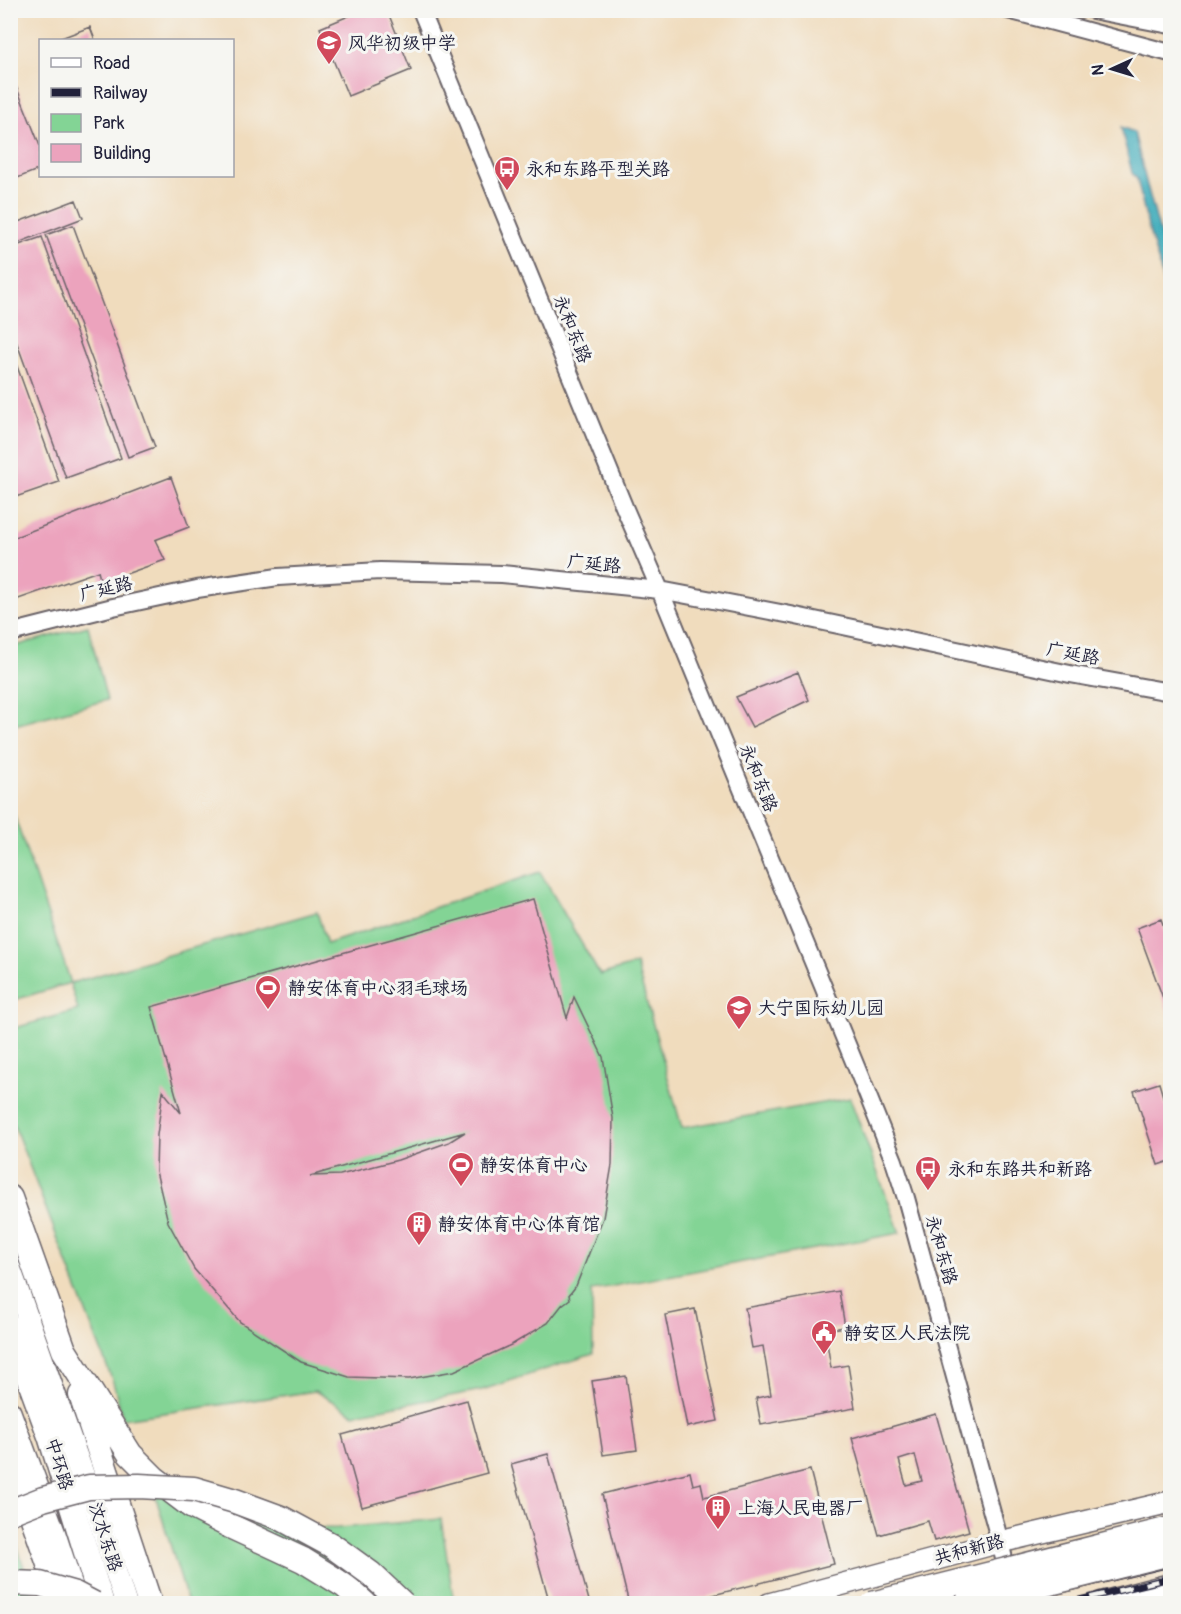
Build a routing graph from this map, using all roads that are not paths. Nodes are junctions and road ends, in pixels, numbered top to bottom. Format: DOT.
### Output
graph roads {
  1 [pos="421,10"];
  2 [pos="1008,10"];
  3 [pos="1092,10"];
  4 [pos="1170,25"];
  5 [pos="1170,53"];
  6 [pos="660,590"];
  7 [pos="10,633"];
  8 [pos="1170,692"];
  9 [pos="10,1198"];
  10 [pos="10,1268"];
  11 [pos="10,1327"];
  12 [pos="64,1350"];
  13 [pos="10,1361"];
  14 [pos="10,1412"];
  15 [pos="10,1453"];
  16 [pos="10,1488"];
  17 [pos="1170,1502"];
  18 [pos="10,1512"];
  19 [pos="1170,1529"];
  20 [pos="1170,1536"];
  21 [pos="1000,1542"];
  22 [pos="1170,1553"];
  23 [pos="1008,1578"];
  24 [pos="10,1583"];
  25 [pos="1154,1593"];
  26 [pos="81,1602"];
  27 [pos="53,1604"];
  28 [pos="102,1604"];
  29 [pos="126,1604"];
  30 [pos="150,1604"];
  31 [pos="365,1604"];
  32 [pos="403,1604"];
  33 [pos="769,1604"];
  34 [pos="872,1604"];
  35 [pos="900,1604"];
  36 [pos="966,1604"];
  37 [pos="1016,1604"];
  38 [pos="1101,1604"];
  39 [pos="1122,1604"];
  1 -- 6 [label="street, 永和东路"];
  2 -- 5 [label="street"];
  3 -- 4 [label="street"];
  6 -- 7 [label="street, 广延路"];
  6 -- 8 [label="street, 广延路"];
  6 -- 21 [label="street, 永和东路"];
  9 -- 12 [label="highway"];
  10 -- 29 [label="main road, 汶水东路"];
  11 -- 28 [label="highway, 中环路"];
  12 -- 30 [label="highway"];
  12 -- 31 [label="highway, bridge"];
  13 -- 26 [label="main road, 汶水东路"];
  14 -- 26 [label="main road"];
  15 -- 26 [label="highway, bridge"];
  16 -- 27 [label="main road"];
  17 -- 21 [label="main road, 共和新路"];
  18 -- 32 [label="highway, bridge"];
  19 -- 34 [label="highway, bridge"];
  20 -- 23 [label="main road, 共和新路"];
  21 -- 23 [label="street, 永和东路"];
  21 -- 33 [label="main road, 共和新路"];
  22 -- 36 [label="highway, bridge"];
  23 -- 35 [label="main road, 共和新路"];
  23 -- 37 [label="street, 永和东路"];
  24 -- 26 [label="highway, bridge"];
  25 -- 38 [label="highway"];
  25 -- 39 [label="highway"];
}
